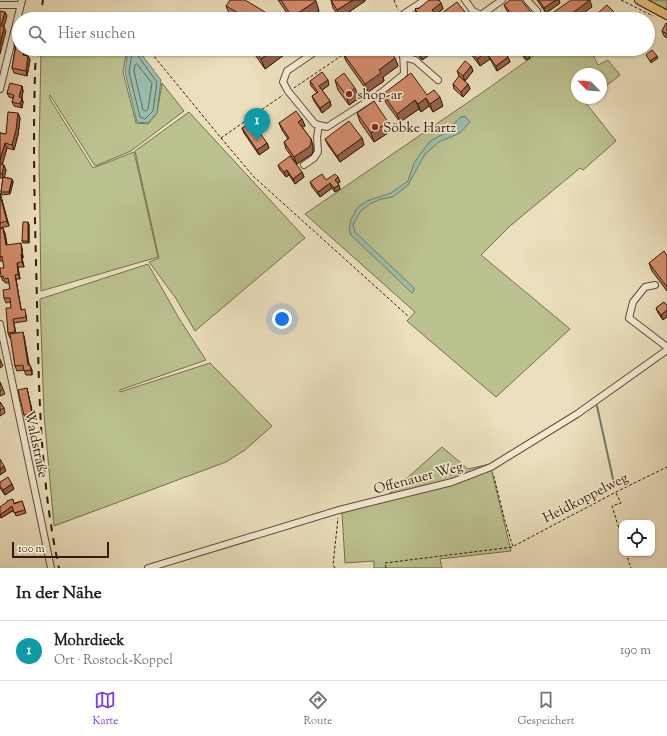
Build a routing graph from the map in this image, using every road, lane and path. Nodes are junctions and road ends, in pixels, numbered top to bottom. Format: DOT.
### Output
graph roads {
  1 [pos="394,0"];
  2 [pos="425,0"];
  3 [pos="465,0"];
  4 [pos="502,0"];
  5 [pos="528,0"];
  6 [pos="639,0"];
  7 [pos="21,3"];
  8 [pos="0,5"];
  9 [pos="537,11"];
  10 [pos="397,12"];
  11 [pos="408,12"];
  12 [pos="475,12"];
  13 [pos="486,12"];
  14 [pos="667,15"];
  15 [pos="12,40"];
  16 [pos="154,56"];
  17 [pos="309,56"];
  18 [pos="340,56"];
  19 [pos="403,57"];
  20 [pos="438,80"];
  21 [pos="0,89"];
  22 [pos="288,91"];
  23 [pos="319,125"];
  24 [pos="221,138"];
  25 [pos="304,165"];
  26 [pos="655,285"];
  27 [pos="408,316"];
  28 [pos="0,324"];
  29 [pos="667,348"];
  30 [pos="491,467"];
  31 [pos="667,467"];
  32 [pos="616,492"];
  33 [pos="339,510"];
  34 [pos="619,528"];
  35 [pos="513,547"];
  36 [pos="627,556"];
  37 [pos="51,568"];
  38 [pos="148,568"];
  39 [pos="335,568"];
  40 [pos="386,568"];
  41 [pos="631,568"];
  1 -- 10 [label="path"];
  2 -- 11 [label="street"];
  3 -- 12 [label="street"];
  4 -- 13 [label="street"];
  5 -- 9 [label="street"];
  6 -- 14 [label="main road"];
  7 -- 8 [label="street"];
  15 -- 21 [label="street"];
  16 -- 24 [label="path"];
  17 -- 22 [label="street"];
  18 -- 22 [label="path"];
  19 -- 20 [label="street"];
  19 -- 23 [label="street"];
  22 -- 23 [label="street"];
  22 -- 24 [label="path"];
  23 -- 25 [label="street"];
  24 -- 27 [label="path"];
  26 -- 29 [label="street"];
  28 -- 37 [label="street, Waldstraße"];
  29 -- 30 [label="street, Offenauer Weg"];
  30 -- 33 [label="street, Offenauer Weg"];
  30 -- 35 [label="path"];
  31 -- 32 [label="path, Heidkoppelweg"];
  32 -- 34 [label="path"];
  32 -- 35 [label="path, Heidkoppelweg"];
  33 -- 38 [label="street, Offenauer Weg"];
  33 -- 39 [label="path"];
  35 -- 40 [label="path, Heidkoppelweg"];
  36 -- 41 [label="path"];
}
